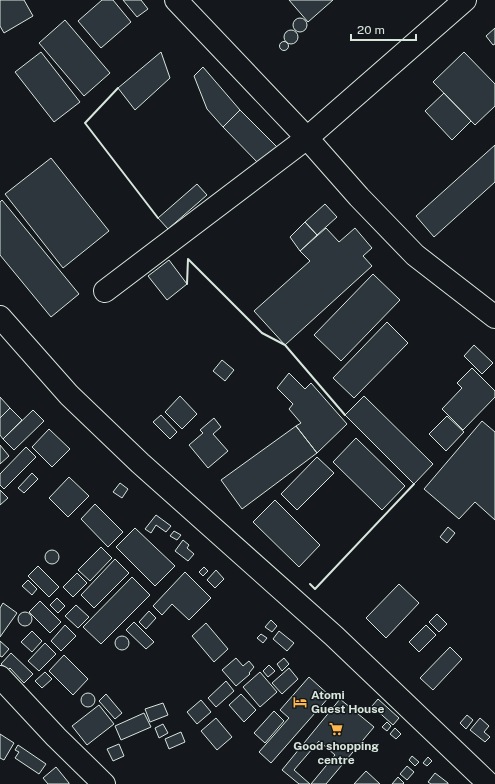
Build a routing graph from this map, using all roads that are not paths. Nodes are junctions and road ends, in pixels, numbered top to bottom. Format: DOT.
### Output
graph roads {
  1 [pos="176,0"];
  2 [pos="465,0"];
  3 [pos="306,138"];
  4 [pos="105,291"];
  5 [pos="0,317"];
  6 [pos="495,317"];
  7 [pos="0,677"];
  8 [pos="104,784"];
  9 [pos="489,784"];
  1 -- 3 [label="street"];
  2 -- 3 [label="street"];
  3 -- 4 [label="street"];
  3 -- 6 [label="street"];
  5 -- 9 [label="street"];
  7 -- 8 [label="street"];
}
